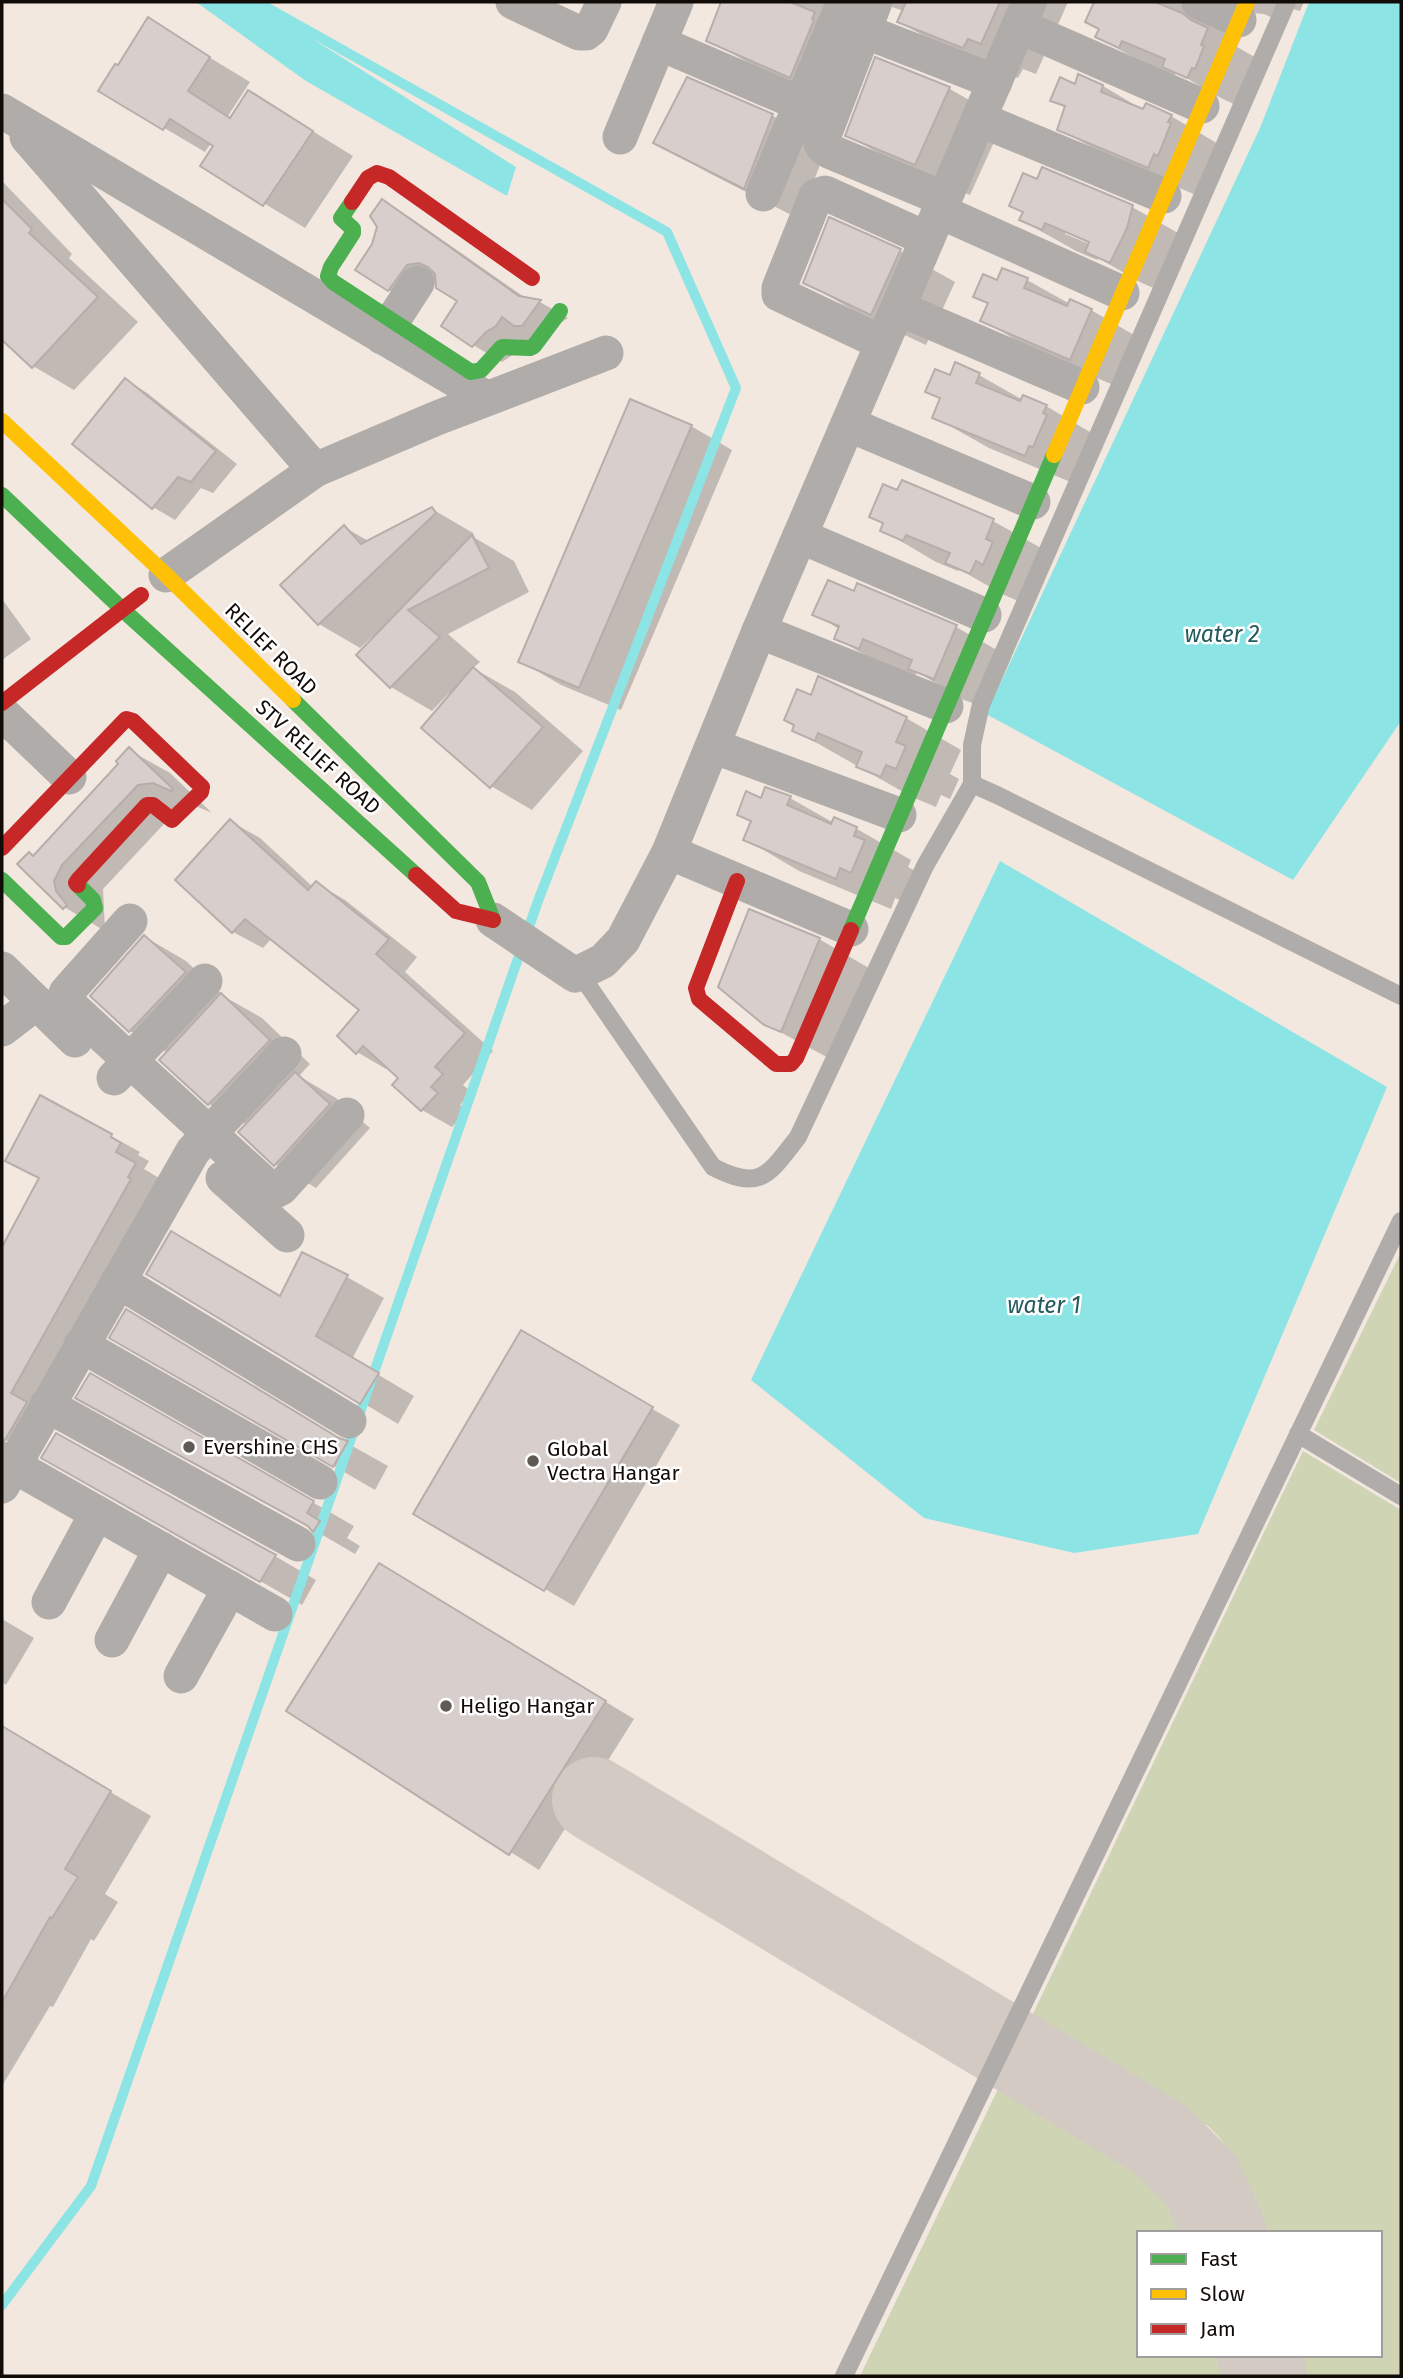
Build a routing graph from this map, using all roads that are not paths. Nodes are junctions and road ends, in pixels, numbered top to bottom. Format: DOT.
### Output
graph roads {
  1 [pos="513,2"];
  2 [pos="604,2"];
  3 [pos="676,2"];
  4 [pos="1199,2"];
  5 [pos="1287,2"];
  6 [pos="852,8"];
  7 [pos="1243,11"];
  8 [pos="1024,14"];
  9 [pos="659,43"];
  10 [pos="995,82"];
  11 [pos="801,104"];
  12 [pos="1202,106"];
  13 [pos="4,112"];
  14 [pos="979,119"];
  15 [pos="620,137"];
  16 [pos="763,194"];
  17 [pos="1164,196"];
  18 [pos="937,216"];
  19 [pos="532,278"];
  20 [pos="417,283"];
  21 [pos="1122,293"];
  22 [pos="898,308"];
  23 [pos="560,311"];
  24 [pos="387,329"];
  25 [pos="883,343"];
  26 [pos="606,353"];
  27 [pos="1082,387"];
  28 [pos="486,398"];
  29 [pos="2,421"];
  30 [pos="848,424"];
  31 [pos="315,470"];
  32 [pos="2,495"];
  33 [pos="1033,502"];
  34 [pos="800,536"];
  35 [pos="166,575"];
  36 [pos="123,610"];
  37 [pos="984,615"];
  38 [pos="759,631"];
  39 [pos="2,703"];
  40 [pos="946,706"];
  41 [pos="2,713"];
  42 [pos="713,746"];
  43 [pos="69,778"];
  44 [pos="972,785"];
  45 [pos="362,797"];
  46 [pos="900,815"];
  47 [pos="2,848"];
  48 [pos="669,852"];
  49 [pos="2,880"];
  50 [pos="737,881"];
  51 [pos="130,921"];
  52 [pos="498,925"];
  53 [pos="851,929"];
  54 [pos="2,969"];
  55 [pos="568,971"];
  56 [pos="205,981"];
  57 [pos="1401,996"];
  58 [pos="36,1003"];
  59 [pos="2,1029"];
  60 [pos="284,1054"];
  61 [pos="122,1070"];
  62 [pos="347,1115"];
  63 [pos="201,1142"];
  64 [pos="1401,1221"];
  65 [pos="287,1235"];
  66 [pos="118,1281"];
  67 [pos="81,1345"];
  68 [pos="47,1405"];
  69 [pos="349,1421"];
  70 [pos="1298,1434"];
  71 [pos="5,1470"];
  72 [pos="320,1482"];
  73 [pos="1401,1496"];
  74 [pos="97,1513"];
  75 [pos="298,1544"];
  76 [pos="161,1549"];
  77 [pos="230,1588"];
  78 [pos="50,1602"];
  79 [pos="275,1614"];
  80 [pos="112,1640"];
  81 [pos="181,1676"];
  82 [pos="844,2376"];
  1 -- 2 [label="street"];
  3 -- 9 [label="street"];
  4 -- 7 [label="street"];
  5 -- 44 [label="lane"];
  6 -- 10 [label="street"];
  6 -- 11 [label="street"];
  6 -- 18 [label="street"];
  7 -- 12 [label="street"];
  8 -- 10 [label="street"];
  8 -- 12 [label="street"];
  9 -- 11 [label="street"];
  9 -- 15 [label="street"];
  10 -- 14 [label="street"];
  11 -- 16 [label="street"];
  12 -- 17 [label="street"];
  13 -- 24 [label="street"];
  13 -- 31 [label="street"];
  14 -- 17 [label="street"];
  14 -- 18 [label="street"];
  17 -- 21 [label="street"];
  18 -- 21 [label="street"];
  18 -- 22 [label="street"];
  18 -- 25 [label="street"];
  19 -- 24 [label="street"];
  20 -- 24 [label="street"];
  21 -- 27 [label="street"];
  22 -- 25 [label="street"];
  22 -- 27 [label="street"];
  23 -- 24 [label="street"];
  24 -- 28 [label="street"];
  25 -- 30 [label="street"];
  26 -- 28 [label="street"];
  27 -- 33 [label="street"];
  28 -- 31 [label="street"];
  29 -- 35 [label="street, RELIEF ROAD"];
  30 -- 33 [label="street"];
  30 -- 34 [label="street"];
  31 -- 35 [label="street"];
  32 -- 36 [label="street"];
  33 -- 37 [label="street"];
  34 -- 37 [label="street"];
  34 -- 38 [label="street"];
  35 -- 36 [label="street"];
  35 -- 45 [label="street, RELIEF ROAD"];
  36 -- 39 [label="street"];
  36 -- 45 [label="street, STV RELIEF ROAD"];
  37 -- 40 [label="street"];
  38 -- 40 [label="street"];
  38 -- 42 [label="street"];
  40 -- 46 [label="street"];
  41 -- 43 [label="street"];
  42 -- 46 [label="street"];
  42 -- 48 [label="street"];
  43 -- 47 [label="street"];
  43 -- 49 [label="street"];
  44 -- 55 [label="lane"];
  44 -- 57 [label="lane"];
  45 -- 52 [label="street, RELIEF ROAD"];
  45 -- 52 [label="street, STV RELIEF ROAD"];
  46 -- 53 [label="street"];
  48 -- 50 [label="street"];
  48 -- 55 [label="street"];
  50 -- 53 [label="street"];
  50 -- 53 [label="street"];
  51 -- 61 [label="street"];
  52 -- 55 [label="street"];
  54 -- 58 [label="street"];
  56 -- 61 [label="street"];
  58 -- 59 [label="street"];
  58 -- 61 [label="street"];
  60 -- 63 [label="street"];
  61 -- 63 [label="street"];
  62 -- 63 [label="street"];
  63 -- 65 [label="street"];
  63 -- 66 [label="street"];
  64 -- 70 [label="lane"];
  66 -- 67 [label="street"];
  66 -- 69 [label="street"];
  67 -- 68 [label="street"];
  67 -- 72 [label="street"];
  68 -- 71 [label="street"];
  68 -- 75 [label="street"];
  70 -- 73 [label="lane"];
  70 -- 82 [label="lane"];
  71 -- 74 [label="street"];
  74 -- 76 [label="street"];
  74 -- 78 [label="street"];
  76 -- 77 [label="street"];
  76 -- 80 [label="street"];
  77 -- 79 [label="street"];
  77 -- 81 [label="street"];
}
